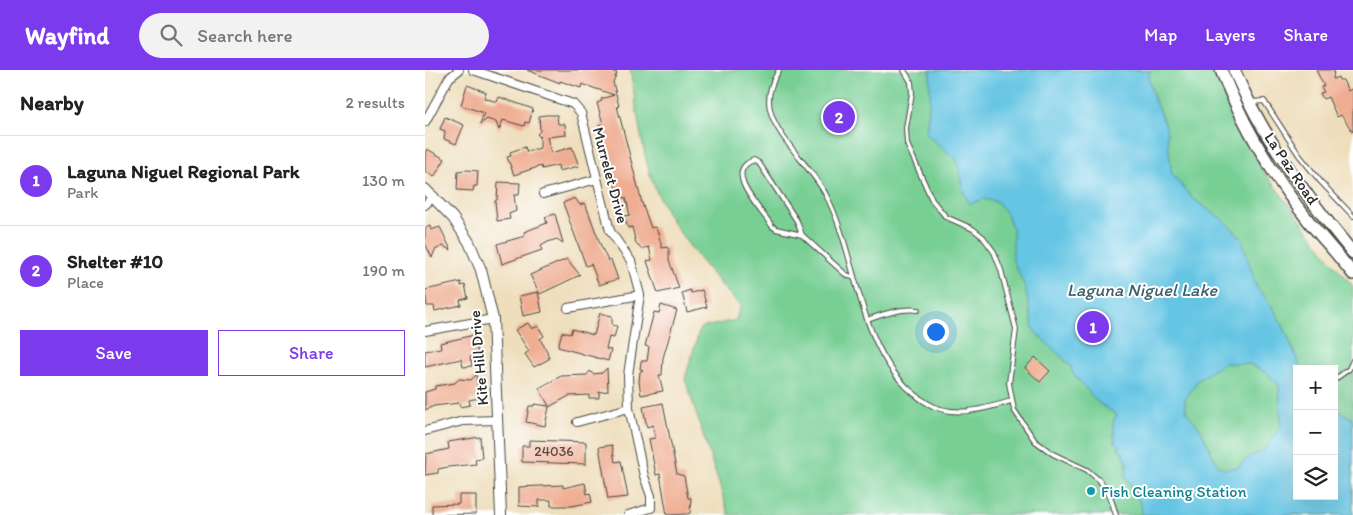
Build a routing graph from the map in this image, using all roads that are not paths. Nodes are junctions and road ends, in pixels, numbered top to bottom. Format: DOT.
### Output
graph roads {
  1 [pos="459,70"];
  2 [pos="473,70"];
  3 [pos="779,70"];
  4 [pos="904,70"];
  5 [pos="1221,70"];
  6 [pos="1234,70"];
  7 [pos="1250,103"];
  8 [pos="425,122"];
  9 [pos="597,179"];
  10 [pos="425,189"];
  11 [pos="543,194"];
  12 [pos="434,196"];
  13 [pos="425,205"];
  14 [pos="1353,216"];
  15 [pos="802,235"];
  16 [pos="1353,253"];
  17 [pos="1348,263"];
  18 [pos="1353,274"];
  19 [pos="854,278"];
  20 [pos="640,294"];
  21 [pos="568,308"];
  22 [pos="918,310"];
  23 [pos="493,319"];
  24 [pos="867,320"];
  25 [pos="425,331"];
  26 [pos="1353,363"];
  27 [pos="1338,378"];
  28 [pos="1011,401"];
  29 [pos="629,408"];
  30 [pos="498,420"];
  31 [pos="577,422"];
  32 [pos="425,431"];
  33 [pos="501,515"];
  34 [pos="629,515"];
  35 [pos="1116,515"];
  1 -- 8 [label="street"];
  2 -- 9 [label="street, Murrelet Drive"];
  3 -- 19 [label="lane"];
  4 -- 28 [label="lane"];
  5 -- 17 [label="main road, La Paz Road"];
  6 -- 7 [label="main road, La Paz Road"];
  7 -- 14 [label="lane"];
  7 -- 16 [label="main road, La Paz Road"];
  9 -- 11 [label="street"];
  9 -- 20 [label="street, Murrelet Drive"];
  10 -- 12 [label="street, Kite Hill Drive"];
  12 -- 13 [label="street"];
  12 -- 23 [label="street, Kite Hill Drive"];
  15 -- 15 [label="lane"];
  15 -- 19 [label="lane"];
  17 -- 18 [label="main road, La Paz Road"];
  19 -- 24 [label="lane"];
  20 -- 21 [label="street"];
  20 -- 29 [label="street, Murrelet Drive"];
  22 -- 24 [label="lane"];
  23 -- 25 [label="street"];
  23 -- 30 [label="street, Kite Hill Drive"];
  24 -- 28 [label="lane"];
  26 -- 27 [label="lane"];
  28 -- 35 [label="lane"];
  29 -- 31 [label="street"];
  29 -- 34 [label="street, Murrelet Drive"];
  30 -- 32 [label="street"];
  30 -- 33 [label="street, Kite Hill Drive"];
}
